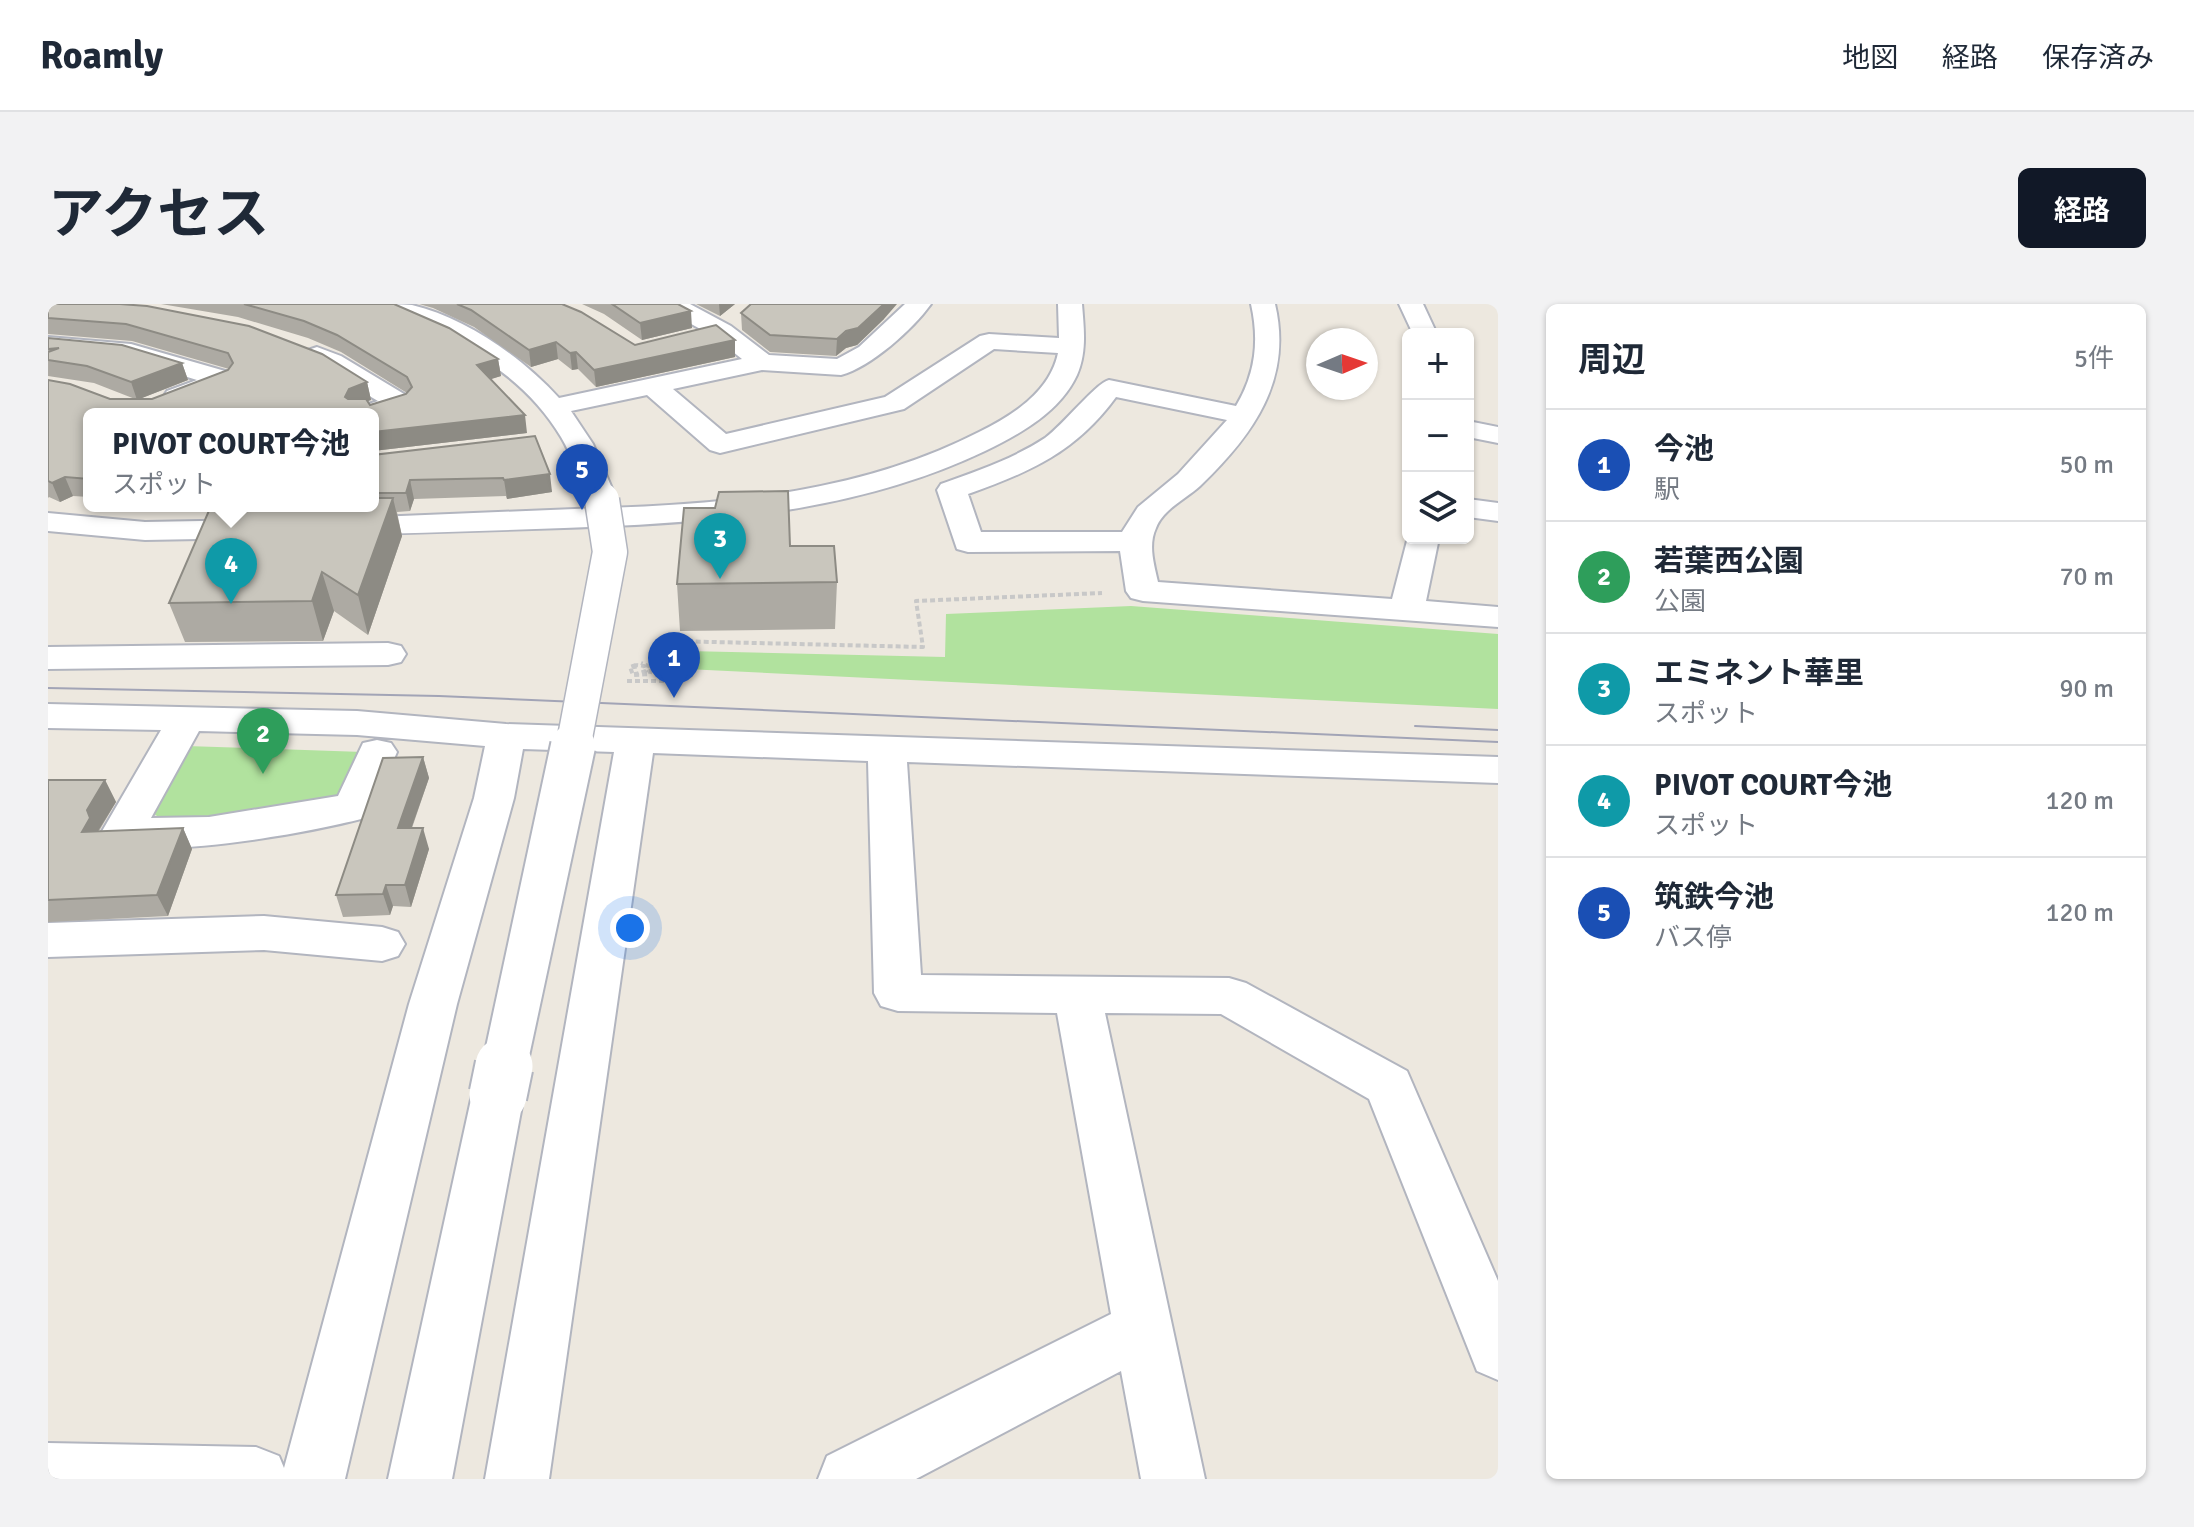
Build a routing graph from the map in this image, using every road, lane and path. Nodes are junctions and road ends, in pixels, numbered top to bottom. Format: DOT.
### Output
graph roads {
  1 [pos="386,304"];
  2 [pos="672,304"];
  3 [pos="919,304"];
  4 [pos="1070,304"];
  5 [pos="1263,304"];
  6 [pos="1411,304"];
  7 [pos="731,325"];
  8 [pos="1422,328"];
  9 [pos="680,341"];
  10 [pos="48,344"];
  11 [pos="289,344"];
  12 [pos="1073,346"];
  13 [pos="762,362"];
  14 [pos="654,387"];
  15 [pos="153,406"];
  16 [pos="553,407"];
  17 [pos="379,410"];
  18 [pos="1246,416"];
  19 [pos="1474,430"];
  20 [pos="1498,435"];
  21 [pos="1474,509"];
  22 [pos="1498,512"];
  23 [pos="48,522"];
  24 [pos="1136,541"];
  25 [pos="1422,544"];
  26 [pos="1056,596"];
  27 [pos="1407,609"];
  28 [pos="1498,617"];
  29 [pos="388,654"];
  30 [pos="634,655"];
  31 [pos="48,658"];
  32 [pos="639,664"];
  33 [pos="614,682"];
  34 [pos="48,716"];
  35 [pos="187,719"];
  36 [pos="506,736"];
  37 [pos="635,740"];
  38 [pos="887,748"];
  39 [pos="377,752"];
  40 [pos="1498,770"];
  41 [pos="48,940"];
  42 [pos="382,944"];
  43 [pos="1078,997"];
  44 [pos="1142,1329"];
  45 [pos="1498,1351"];
  46 [pos="48,1475"];
  47 [pos="256,1479"];
  48 [pos="313,1479"];
  49 [pos="420,1479"];
  50 [pos="517,1479"];
  51 [pos="850,1479"];
  52 [pos="1173,1479"];
  1 -- 16 [label="street"];
  2 -- 7 [label="street"];
  3 -- 13 [label="street"];
  4 -- 12 [label="street"];
  5 -- 18 [label="street"];
  6 -- 8 [label="street"];
  7 -- 9 [label="street"];
  7 -- 13 [label="street"];
  10 -- 15 [label="street"];
  11 -- 17 [label="street"];
  12 -- 14 [label="street"];
  12 -- 23 [label="street"];
  13 -- 14 [label="street"];
  14 -- 16 [label="street"];
  16 -- 49 [label="street, bridge"];
  18 -- 24 [label="street"];
  18 -- 24 [label="street"];
  19 -- 20 [label="street"];
  21 -- 22 [label="street"];
  24 -- 27 [label="street"];
  25 -- 27 [label="street"];
  26 -- 33 [label="path"];
  27 -- 28 [label="street"];
  29 -- 31 [label="street"];
  30 -- 32 [label="path"];
  32 -- 32 [label="path, bridge"];
  34 -- 35 [label="street"];
  35 -- 36 [label="street"];
  35 -- 39 [label="street"];
  36 -- 37 [label="street"];
  36 -- 48 [label="street"];
  37 -- 38 [label="street"];
  37 -- 50 [label="street"];
  38 -- 40 [label="street"];
  38 -- 43 [label="street"];
  41 -- 42 [label="street"];
  43 -- 44 [label="street"];
  43 -- 45 [label="street"];
  44 -- 51 [label="street"];
  44 -- 52 [label="street"];
  46 -- 47 [label="street"];
}
